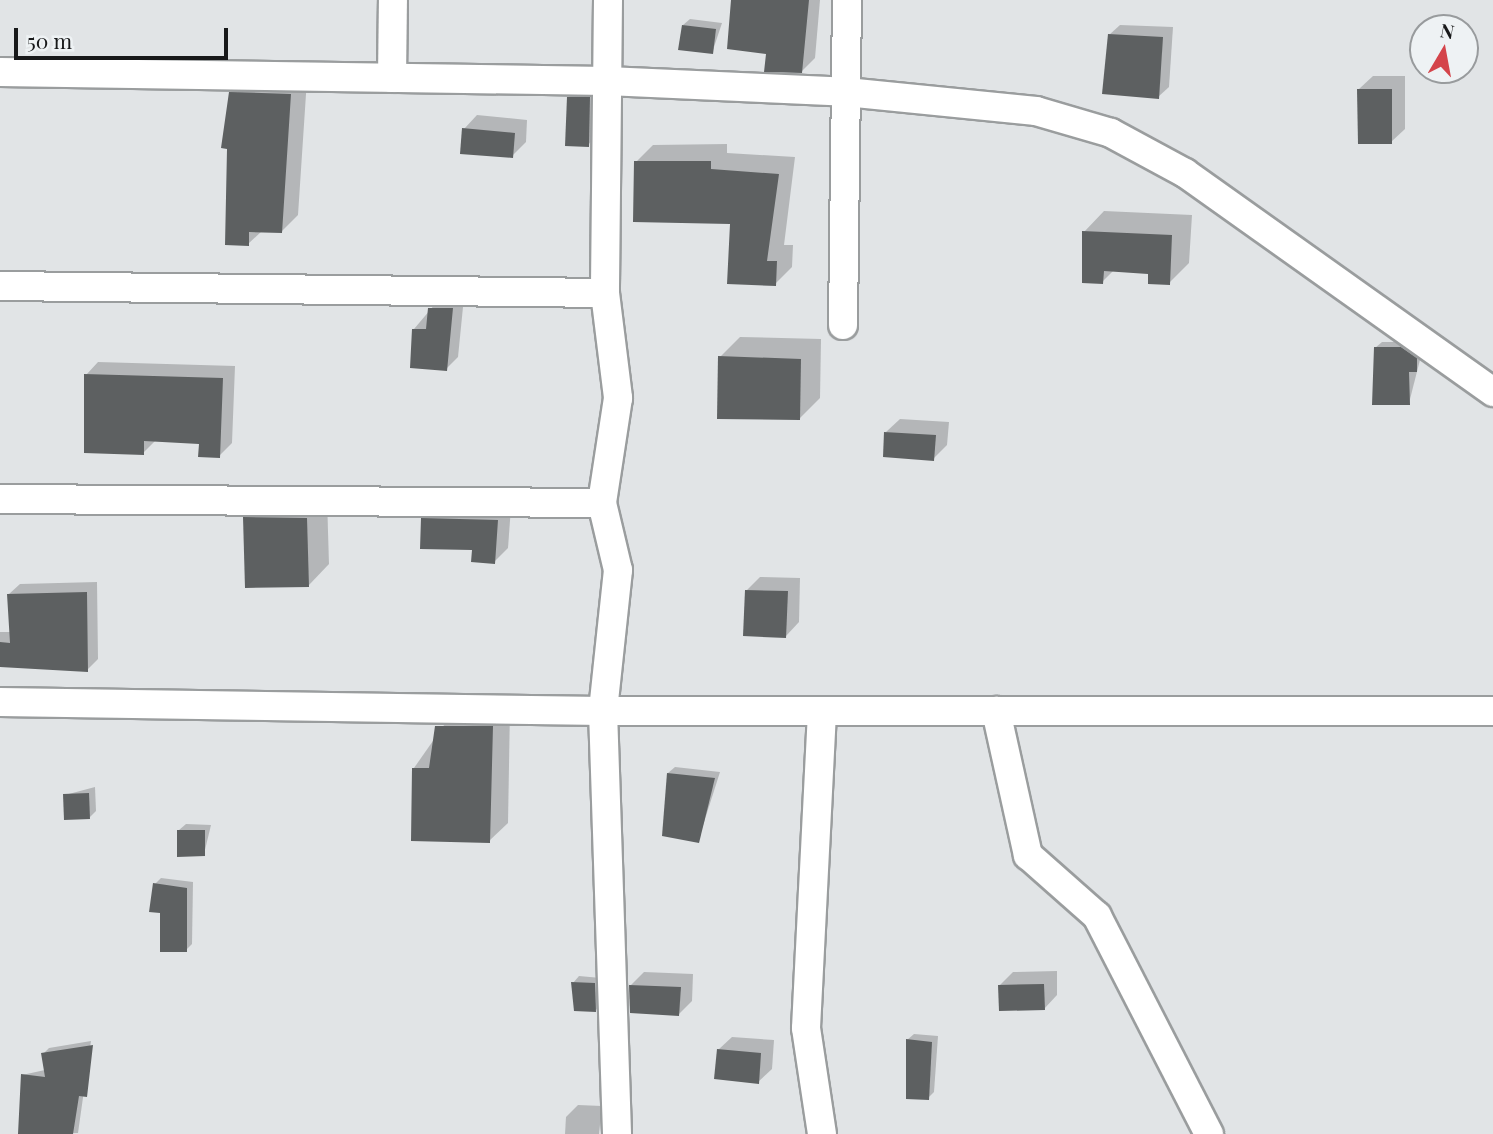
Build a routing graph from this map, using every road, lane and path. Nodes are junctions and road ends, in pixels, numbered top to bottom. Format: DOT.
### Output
graph roads {
  1 [pos="393,0"];
  2 [pos="608,0"];
  3 [pos="847,0"];
  4 [pos="0,72"];
  5 [pos="392,78"];
  6 [pos="607,81"];
  7 [pos="846,92"];
  8 [pos="0,286"];
  9 [pos="605,293"];
  10 [pos="843,325"];
  11 [pos="1493,392"];
  12 [pos="0,499"];
  13 [pos="602,503"];
  14 [pos="0,702"];
  15 [pos="603,711"];
  16 [pos="822,711"];
  17 [pos="996,711"];
  18 [pos="1493,711"];
  19 [pos="617,1134"];
  20 [pos="821,1134"];
  21 [pos="1209,1134"];
  1 -- 5 [label="street"];
  2 -- 6 [label="street"];
  3 -- 7 [label="street"];
  4 -- 5 [label="street"];
  5 -- 6 [label="street"];
  6 -- 7 [label="street"];
  6 -- 9 [label="street"];
  7 -- 10 [label="street"];
  7 -- 11 [label="street"];
  8 -- 9 [label="street"];
  9 -- 13 [label="street"];
  12 -- 13 [label="street"];
  13 -- 15 [label="street"];
  14 -- 15 [label="street"];
  15 -- 16 [label="street"];
  15 -- 19 [label="street"];
  16 -- 17 [label="street"];
  16 -- 20 [label="street"];
  17 -- 18 [label="street"];
  17 -- 21 [label="street"];
}
